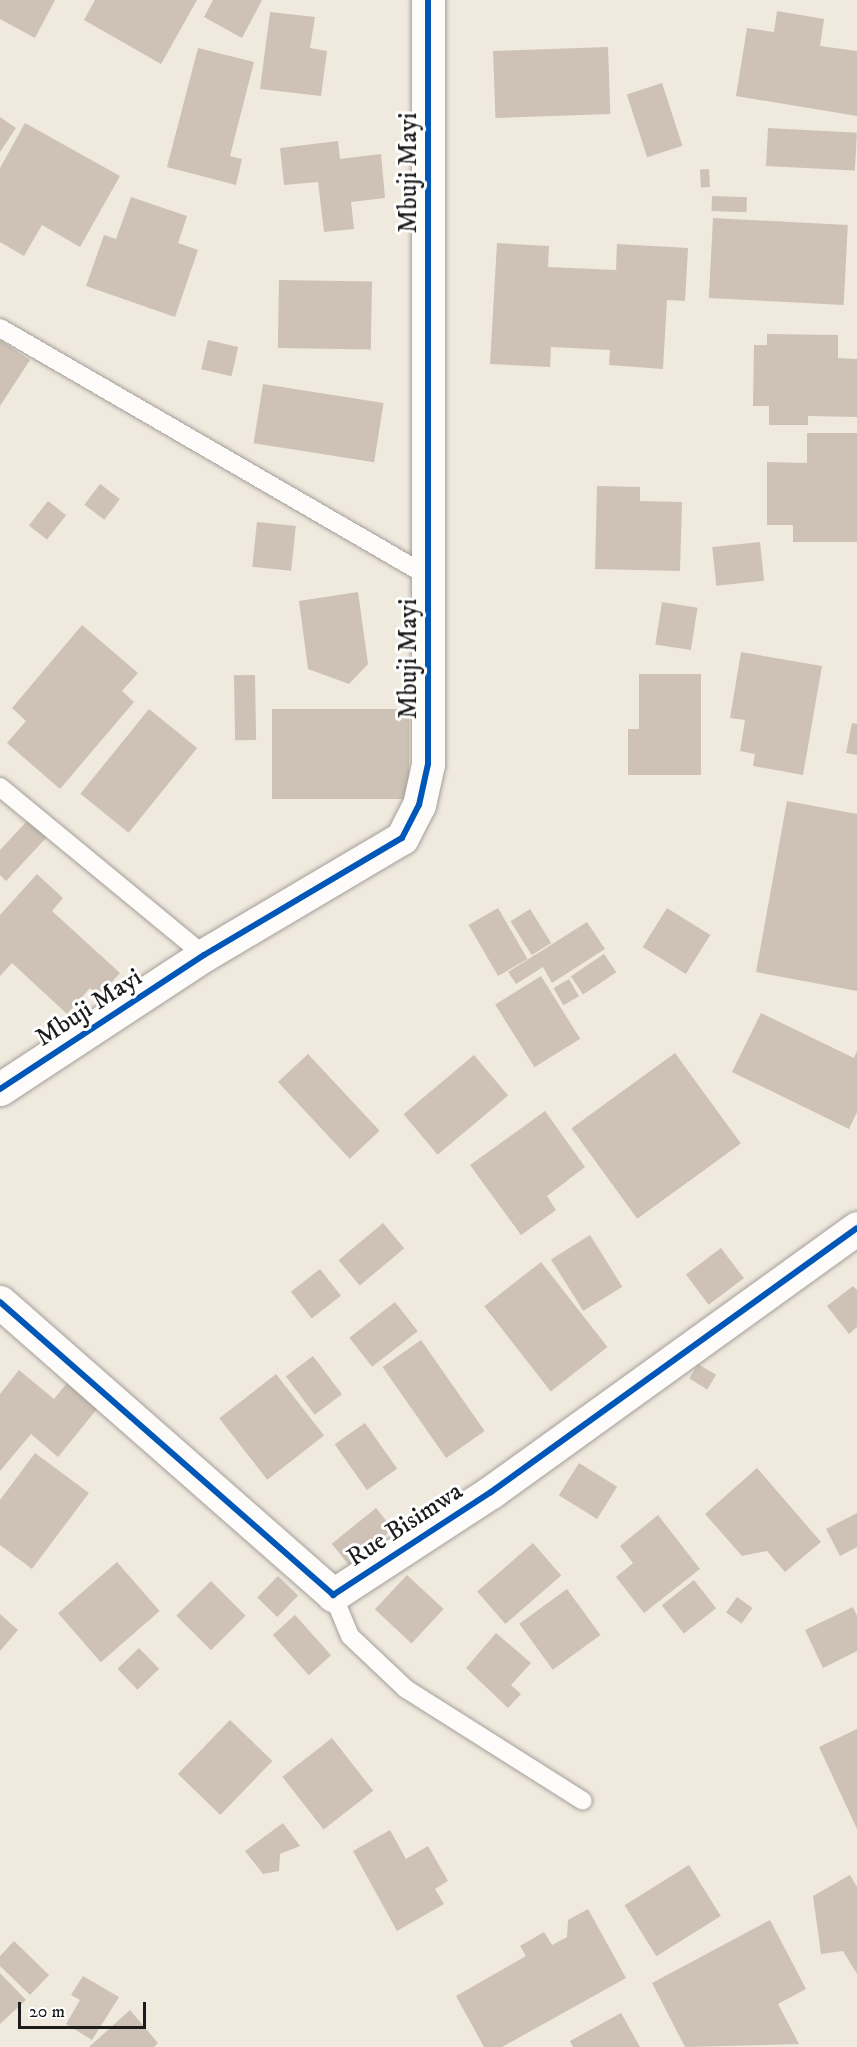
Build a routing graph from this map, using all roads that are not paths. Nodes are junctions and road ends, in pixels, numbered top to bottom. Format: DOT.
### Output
graph roads {
  1 [pos="428,0"];
  2 [pos="0,328"];
  3 [pos="428,576"];
  4 [pos="0,787"];
  5 [pos="204,956"];
  6 [pos="0,1089"];
  7 [pos="857,1228"];
  8 [pos="0,1302"];
  9 [pos="333,1595"];
  10 [pos="583,1801"];
  1 -- 3 [label="street, Mbuji Mayi"];
  2 -- 3 [label="lane"];
  3 -- 5 [label="street, Mbuji Mayi"];
  4 -- 5 [label="lane"];
  5 -- 6 [label="street, Mbuji Mayi"];
  7 -- 9 [label="street, Rue Bisimwa"];
  8 -- 9 [label="street, Rue Bisimwa"];
  9 -- 10 [label="lane"];
}
